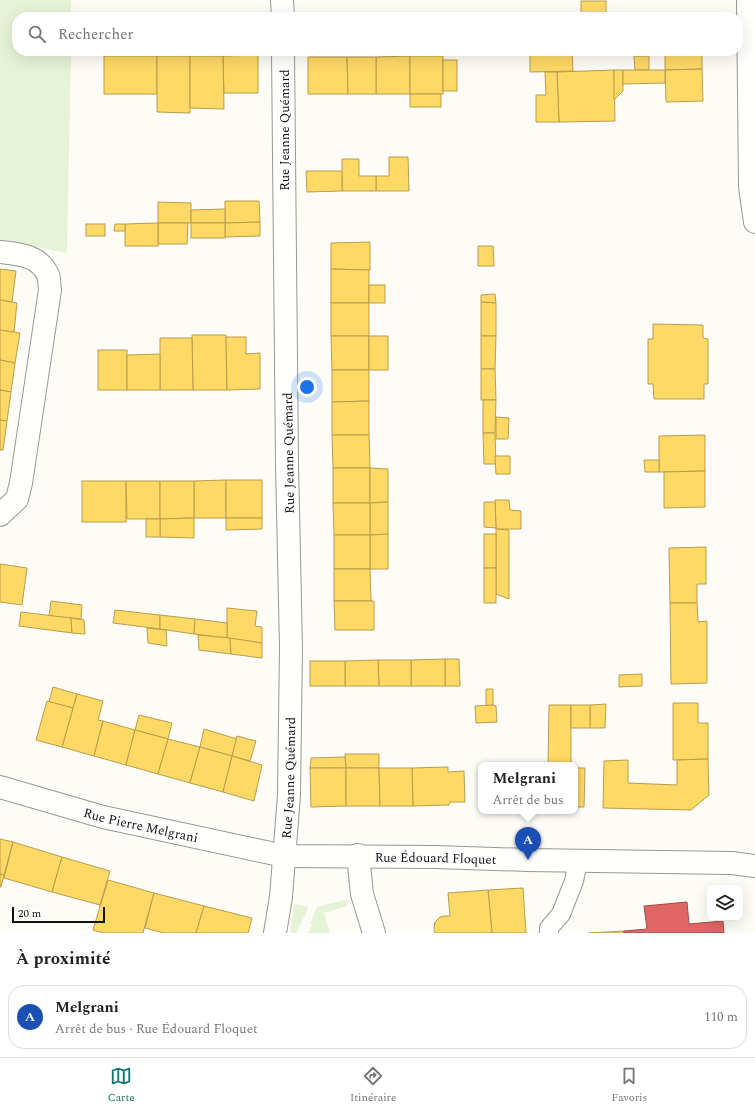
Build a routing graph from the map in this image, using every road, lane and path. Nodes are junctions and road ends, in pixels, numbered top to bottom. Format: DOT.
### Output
graph roads {
  1 [pos="282,0"];
  2 [pos="748,0"];
  3 [pos="282,12"];
  4 [pos="751,35"];
  5 [pos="283,56"];
  6 [pos="755,222"];
  7 [pos="0,252"];
  8 [pos="0,515"];
  9 [pos="0,787"];
  10 [pos="358,855"];
  11 [pos="284,856"];
  12 [pos="578,861"];
  13 [pos="755,866"];
  14 [pos="275,933"];
  15 [pos="374,933"];
  16 [pos="549,933"];
  1 -- 3 [label="street"];
  2 -- 4 [label="street"];
  4 -- 6 [label="street"];
  5 -- 11 [label="street, Rue Jeanne Quémard"];
  7 -- 8 [label="street"];
  9 -- 11 [label="street, Rue Pierre Melgrani"];
  10 -- 11 [label="street, Rue Édouard Floquet"];
  10 -- 12 [label="street, Rue Édouard Floquet"];
  10 -- 15 [label="street"];
  11 -- 14 [label="street, Rue Jeanne Quémard"];
  12 -- 13 [label="street, Rue Édouard Floquet"];
  12 -- 16 [label="lane"];
}
